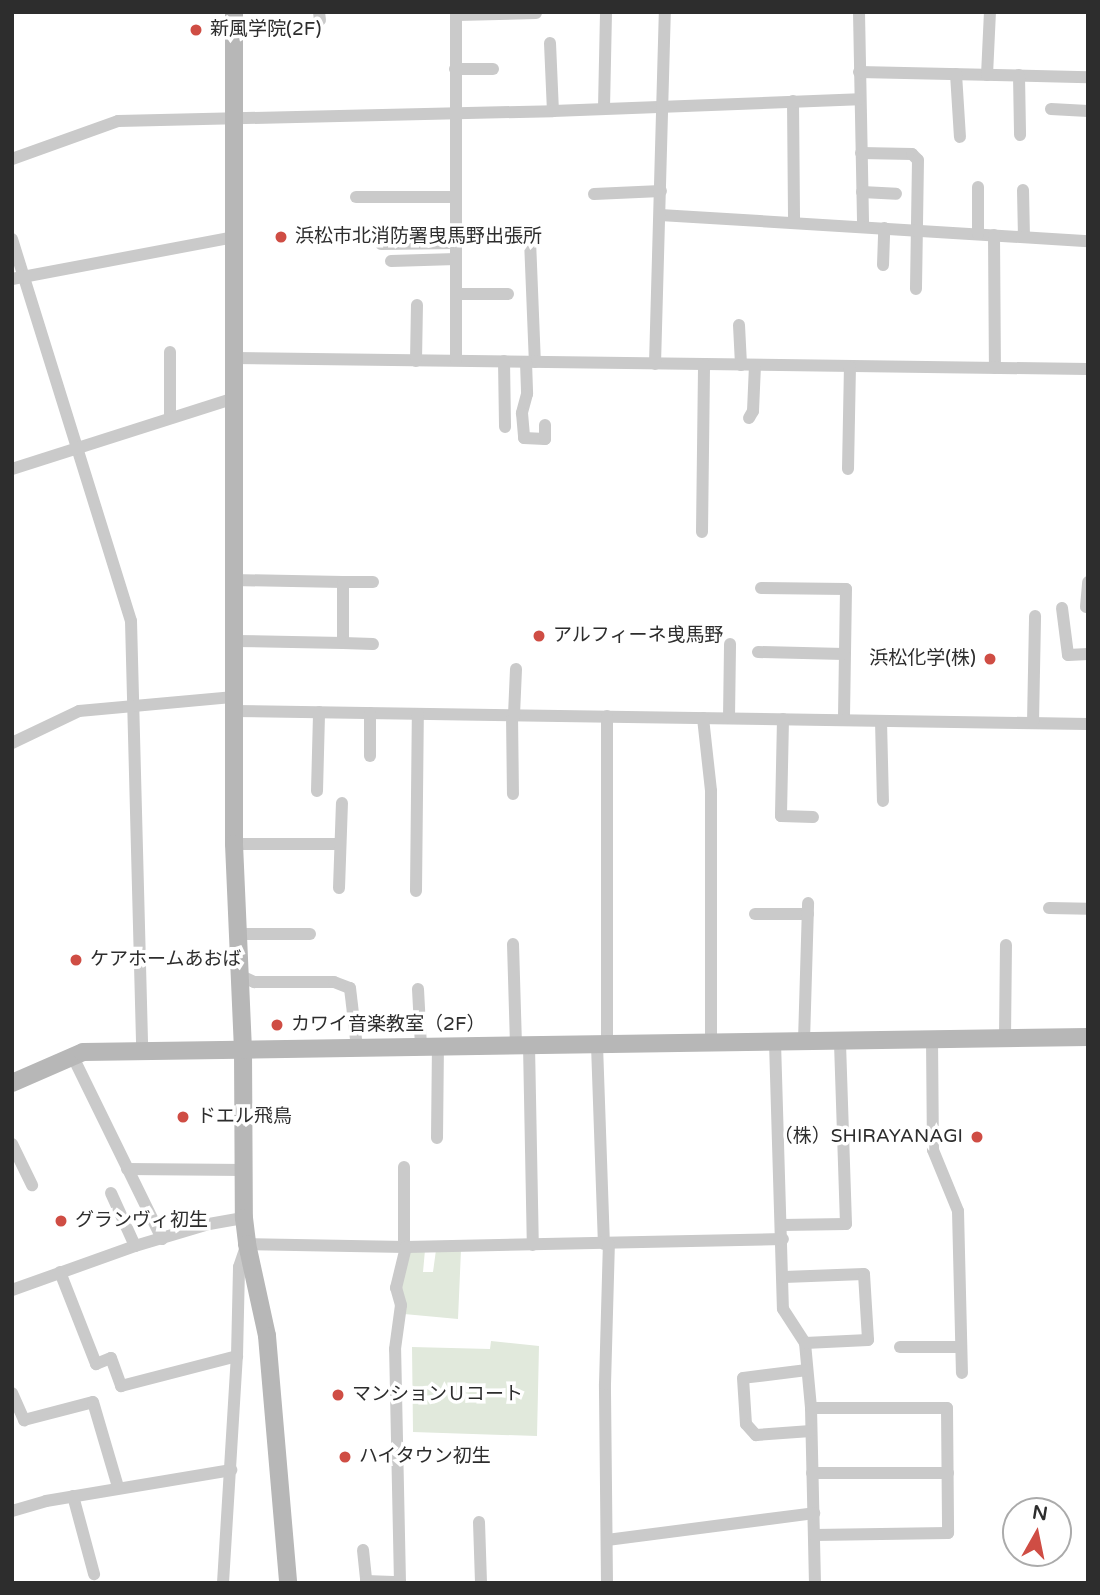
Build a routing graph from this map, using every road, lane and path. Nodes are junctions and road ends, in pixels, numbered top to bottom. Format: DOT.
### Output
graph roads {
  1 [pos="234,12"];
  2 [pos="606,12"];
  3 [pos="665,12"];
  4 [pos="859,12"];
  5 [pos="990,12"];
  6 [pos="456,13"];
  7 [pos="536,13"];
  8 [pos="550,43"];
  9 [pos="455,69"];
  10 [pos="493,69"];
  11 [pos="859,72"];
  12 [pos="956,74"];
  13 [pos="987,75"];
  14 [pos="1019,75"];
  15 [pos="1088,77"];
  16 [pos="859,99"];
  17 [pos="793,101"];
  18 [pos="664,105"];
  19 [pos="604,108"];
  20 [pos="1051,109"];
  21 [pos="553,111"];
  22 [pos="1088,111"];
  23 [pos="456,113"];
  24 [pos="233,118"];
  25 [pos="1020,135"];
  26 [pos="960,138"];
  27 [pos="860,153"];
  28 [pos="12,159"];
  29 [pos="978,187"];
  30 [pos="1023,190"];
  31 [pos="661,191"];
  32 [pos="862,192"];
  33 [pos="594,194"];
  34 [pos="896,194"];
  35 [pos="356,197"];
  36 [pos="456,197"];
  37 [pos="660,215"];
  38 [pos="794,223"];
  39 [pos="863,227"];
  40 [pos="884,228"];
  41 [pos="917,230"];
  42 [pos="978,234"];
  43 [pos="994,235"];
  44 [pos="234,237"];
  45 [pos="456,237"];
  46 [pos="1024,237"];
  47 [pos="12,239"];
  48 [pos="1088,241"];
  49 [pos="381,244"];
  50 [pos="456,259"];
  51 [pos="391,261"];
  52 [pos="883,265"];
  53 [pos="18,277"];
  54 [pos="916,289"];
  55 [pos="508,294"];
  56 [pos="456,295"];
  57 [pos="417,305"];
  58 [pos="739,325"];
  59 [pos="170,352"];
  60 [pos="233,358"];
  61 [pos="456,360"];
  62 [pos="416,361"];
  63 [pos="504,361"];
  64 [pos="531,362"];
  65 [pos="655,364"];
  66 [pos="704,365"];
  67 [pos="741,365"];
  68 [pos="755,365"];
  69 [pos="850,367"];
  70 [pos="995,368"];
  71 [pos="1088,369"];
  72 [pos="234,398"];
  73 [pos="170,417"];
  74 [pos="749,418"];
  75 [pos="545,425"];
  76 [pos="505,427"];
  77 [pos="77,449"];
  78 [pos="848,469"];
  79 [pos="12,470"];
  80 [pos="702,532"];
  81 [pos="233,580"];
  82 [pos="344,582"];
  83 [pos="373,582"];
  84 [pos="1088,582"];
  85 [pos="761,588"];
  86 [pos="1086,607"];
  87 [pos="1062,608"];
  88 [pos="1035,616"];
  89 [pos="234,641"];
  90 [pos="343,643"];
  91 [pos="373,644"];
  92 [pos="730,644"];
  93 [pos="758,652"];
  94 [pos="844,654"];
  95 [pos="1088,654"];
  96 [pos="516,668"];
  97 [pos="234,704"];
  98 [pos="133,705"];
  99 [pos="319,712"];
  100 [pos="370,713"];
  101 [pos="418,714"];
  102 [pos="513,715"];
  103 [pos="607,716"];
  104 [pos="703,718"];
  105 [pos="729,718"];
  106 [pos="783,719"];
  107 [pos="844,720"];
  108 [pos="881,721"];
  109 [pos="1033,723"];
  110 [pos="1088,724"];
  111 [pos="12,743"];
  112 [pos="369,756"];
  113 [pos="317,791"];
  114 [pos="513,794"];
  115 [pos="883,802"];
  116 [pos="342,803"];
  117 [pos="813,817"];
  118 [pos="234,844"];
  119 [pos="341,844"];
  120 [pos="339,888"];
  121 [pos="416,891"];
  122 [pos="1049,908"];
  123 [pos="1088,909"];
  124 [pos="755,914"];
  125 [pos="238,934"];
  126 [pos="310,934"];
  127 [pos="513,944"];
  128 [pos="1006,945"];
  129 [pos="239,975"];
  130 [pos="418,989"];
  131 [pos="1088,1037"];
  132 [pos="1005,1038"];
  133 [pos="932,1039"];
  134 [pos="804,1041"];
  135 [pos="840,1041"];
  136 [pos="775,1042"];
  137 [pos="711,1043"];
  138 [pos="602,1044"];
  139 [pos="523,1045"];
  140 [pos="429,1046"];
  141 [pos="357,1048"];
  142 [pos="243,1051"];
  143 [pos="142,1052"];
  144 [pos="72,1055"];
  145 [pos="12,1083"];
  146 [pos="437,1138"];
  147 [pos="12,1144"];
  148 [pos="404,1167"];
  149 [pos="127,1169"];
  150 [pos="245,1170"];
  151 [pos="32,1185"];
  152 [pos="111,1193"];
  153 [pos="244,1218"];
  154 [pos="782,1225"];
  155 [pos="162,1239"];
  156 [pos="783,1239"];
  157 [pos="247,1244"];
  158 [pos="606,1244"];
  159 [pos="533,1245"];
  160 [pos="135,1246"];
  161 [pos="405,1247"];
  162 [pos="60,1272"];
  163 [pos="784,1278"];
  164 [pos="12,1290"];
  165 [pos="805,1343"];
  166 [pos="900,1347"];
  167 [pos="961,1347"];
  168 [pos="237,1356"];
  169 [pos="807,1370"];
  170 [pos="962,1373"];
  171 [pos="12,1393"];
  172 [pos="811,1408"];
  173 [pos="811,1431"];
  174 [pos="231,1470"];
  175 [pos="812,1473"];
  176 [pos="948,1473"];
  177 [pos="118,1487"];
  178 [pos="73,1496"];
  179 [pos="12,1511"];
  180 [pos="814,1513"];
  181 [pos="479,1522"];
  182 [pos="814,1535"];
  183 [pos="607,1540"];
  184 [pos="363,1550"];
  185 [pos="94,1574"];
  186 [pos="400,1582"];
  187 [pos="223,1583"];
  188 [pos="288,1583"];
  189 [pos="481,1583"];
  190 [pos="607,1583"];
  191 [pos="815,1583"];
  1 -- 24 [label="street"];
  2 -- 19 [label="street"];
  3 -- 18 [label="street"];
  4 -- 11 [label="street"];
  5 -- 13 [label="street"];
  6 -- 7 [label="street"];
  6 -- 9 [label="street"];
  8 -- 21 [label="street"];
  9 -- 10 [label="street"];
  9 -- 23 [label="street"];
  11 -- 12 [label="street"];
  11 -- 16 [label="street"];
  12 -- 13 [label="street"];
  12 -- 26 [label="street"];
  13 -- 14 [label="street"];
  14 -- 15 [label="street"];
  14 -- 25 [label="street"];
  16 -- 17 [label="street"];
  16 -- 27 [label="street"];
  17 -- 18 [label="street"];
  17 -- 38 [label="street"];
  18 -- 19 [label="street"];
  18 -- 31 [label="street"];
  19 -- 21 [label="street"];
  20 -- 22 [label="street"];
  21 -- 23 [label="street"];
  23 -- 24 [label="street"];
  23 -- 36 [label="street"];
  24 -- 28 [label="street"];
  24 -- 44 [label="street"];
  27 -- 32 [label="street"];
  27 -- 41 [label="street"];
  29 -- 42 [label="street"];
  30 -- 46 [label="street"];
  31 -- 33 [label="street"];
  31 -- 37 [label="street"];
  32 -- 34 [label="street"];
  32 -- 39 [label="street"];
  35 -- 36 [label="street"];
  36 -- 45 [label="street"];
  37 -- 38 [label="street"];
  37 -- 65 [label="street"];
  38 -- 39 [label="street"];
  39 -- 40 [label="street"];
  40 -- 41 [label="street"];
  40 -- 52 [label="street"];
  41 -- 42 [label="street"];
  41 -- 54 [label="street"];
  42 -- 43 [label="street"];
  43 -- 46 [label="street"];
  43 -- 70 [label="street"];
  44 -- 53 [label="street"];
  44 -- 60 [label="street"];
  45 -- 49 [label="street"];
  45 -- 50 [label="street"];
  45 -- 64 [label="street"];
  46 -- 48 [label="street"];
  47 -- 53 [label="street"];
  50 -- 51 [label="street"];
  50 -- 56 [label="street"];
  53 -- 77 [label="street"];
  55 -- 56 [label="street"];
  56 -- 61 [label="street"];
  57 -- 62 [label="street"];
  58 -- 67 [label="street"];
  59 -- 73 [label="street"];
  60 -- 62 [label="street"];
  60 -- 72 [label="street"];
  61 -- 62 [label="street"];
  61 -- 63 [label="street"];
  63 -- 64 [label="street"];
  63 -- 76 [label="street"];
  64 -- 65 [label="street"];
  64 -- 75 [label="street"];
  65 -- 66 [label="street"];
  66 -- 67 [label="street"];
  66 -- 80 [label="street"];
  67 -- 68 [label="street"];
  68 -- 69 [label="street"];
  68 -- 74 [label="street"];
  69 -- 70 [label="street"];
  69 -- 78 [label="street"];
  70 -- 71 [label="street"];
  72 -- 73 [label="street"];
  72 -- 81 [label="street"];
  73 -- 77 [label="street"];
  77 -- 79 [label="street"];
  77 -- 98 [label="street"];
  81 -- 82 [label="street"];
  81 -- 89 [label="street"];
  82 -- 83 [label="street"];
  82 -- 90 [label="street"];
  84 -- 86 [label="street"];
  85 -- 94 [label="street"];
  87 -- 95 [label="street"];
  88 -- 109 [label="street"];
  89 -- 90 [label="street"];
  89 -- 97 [label="street"];
  90 -- 91 [label="street"];
  92 -- 105 [label="street"];
  93 -- 94 [label="street"];
  94 -- 107 [label="street"];
  96 -- 102 [label="street"];
  97 -- 98 [label="street"];
  97 -- 99 [label="street"];
  97 -- 118 [label="street"];
  98 -- 111 [label="street"];
  98 -- 143 [label="street"];
  99 -- 100 [label="street"];
  99 -- 113 [label="street"];
  100 -- 101 [label="street"];
  100 -- 112 [label="street"];
  101 -- 102 [label="street"];
  101 -- 121 [label="street"];
  102 -- 103 [label="street"];
  102 -- 114 [label="street"];
  103 -- 104 [label="street"];
  103 -- 138 [label="street"];
  104 -- 105 [label="street"];
  104 -- 137 [label="street"];
  105 -- 106 [label="street"];
  106 -- 107 [label="street"];
  106 -- 117 [label="street"];
  107 -- 108 [label="street"];
  108 -- 109 [label="street"];
  108 -- 115 [label="street"];
  109 -- 110 [label="street"];
  116 -- 119 [label="street"];
  118 -- 119 [label="street"];
  118 -- 125 [label="street"];
  119 -- 120 [label="street"];
  122 -- 123 [label="street"];
  124 -- 134 [label="street"];
  125 -- 126 [label="street"];
  125 -- 129 [label="street"];
  127 -- 139 [label="street"];
  128 -- 132 [label="street"];
  129 -- 141 [label="street"];
  129 -- 142 [label="street"];
  130 -- 140 [label="street"];
  131 -- 132 [label="street"];
  132 -- 133 [label="street"];
  133 -- 135 [label="street"];
  133 -- 167 [label="street"];
  134 -- 135 [label="street"];
  134 -- 136 [label="street"];
  135 -- 154 [label="street"];
  136 -- 137 [label="street"];
  136 -- 154 [label="street"];
  137 -- 138 [label="street"];
  138 -- 139 [label="street"];
  138 -- 158 [label="street"];
  139 -- 140 [label="street"];
  139 -- 159 [label="street"];
  140 -- 141 [label="street"];
  140 -- 146 [label="street"];
  141 -- 142 [label="street"];
  142 -- 143 [label="street"];
  142 -- 150 [label="street"];
  143 -- 144 [label="street"];
  144 -- 145 [label="street"];
  144 -- 149 [label="street"];
  147 -- 151 [label="street"];
  148 -- 161 [label="street"];
  149 -- 150 [label="street"];
  149 -- 155 [label="street"];
  150 -- 153 [label="street"];
  152 -- 160 [label="street"];
  153 -- 155 [label="street"];
  153 -- 157 [label="street"];
  154 -- 156 [label="street"];
  155 -- 160 [label="street"];
  156 -- 158 [label="street"];
  156 -- 163 [label="street"];
  157 -- 161 [label="street"];
  157 -- 168 [label="street"];
  157 -- 188 [label="street"];
  158 -- 159 [label="street"];
  158 -- 183 [label="street"];
  159 -- 161 [label="street"];
  160 -- 162 [label="street"];
  161 -- 186 [label="street"];
  162 -- 164 [label="street"];
  162 -- 168 [label="street"];
  163 -- 165 [label="street"];
  163 -- 165 [label="street"];
  165 -- 169 [label="street"];
  166 -- 167 [label="street"];
  167 -- 170 [label="street"];
  168 -- 174 [label="street"];
  169 -- 172 [label="street"];
  169 -- 173 [label="street"];
  171 -- 177 [label="street"];
  172 -- 173 [label="street"];
  172 -- 176 [label="street"];
  173 -- 175 [label="street"];
  174 -- 177 [label="street"];
  174 -- 187 [label="street"];
  175 -- 176 [label="street"];
  175 -- 180 [label="street"];
  176 -- 182 [label="street"];
  177 -- 178 [label="street"];
  178 -- 179 [label="street"];
  178 -- 185 [label="street"];
  180 -- 182 [label="street"];
  180 -- 183 [label="street"];
  181 -- 189 [label="street"];
  182 -- 191 [label="street"];
  183 -- 190 [label="street"];
  184 -- 186 [label="street"];
}
